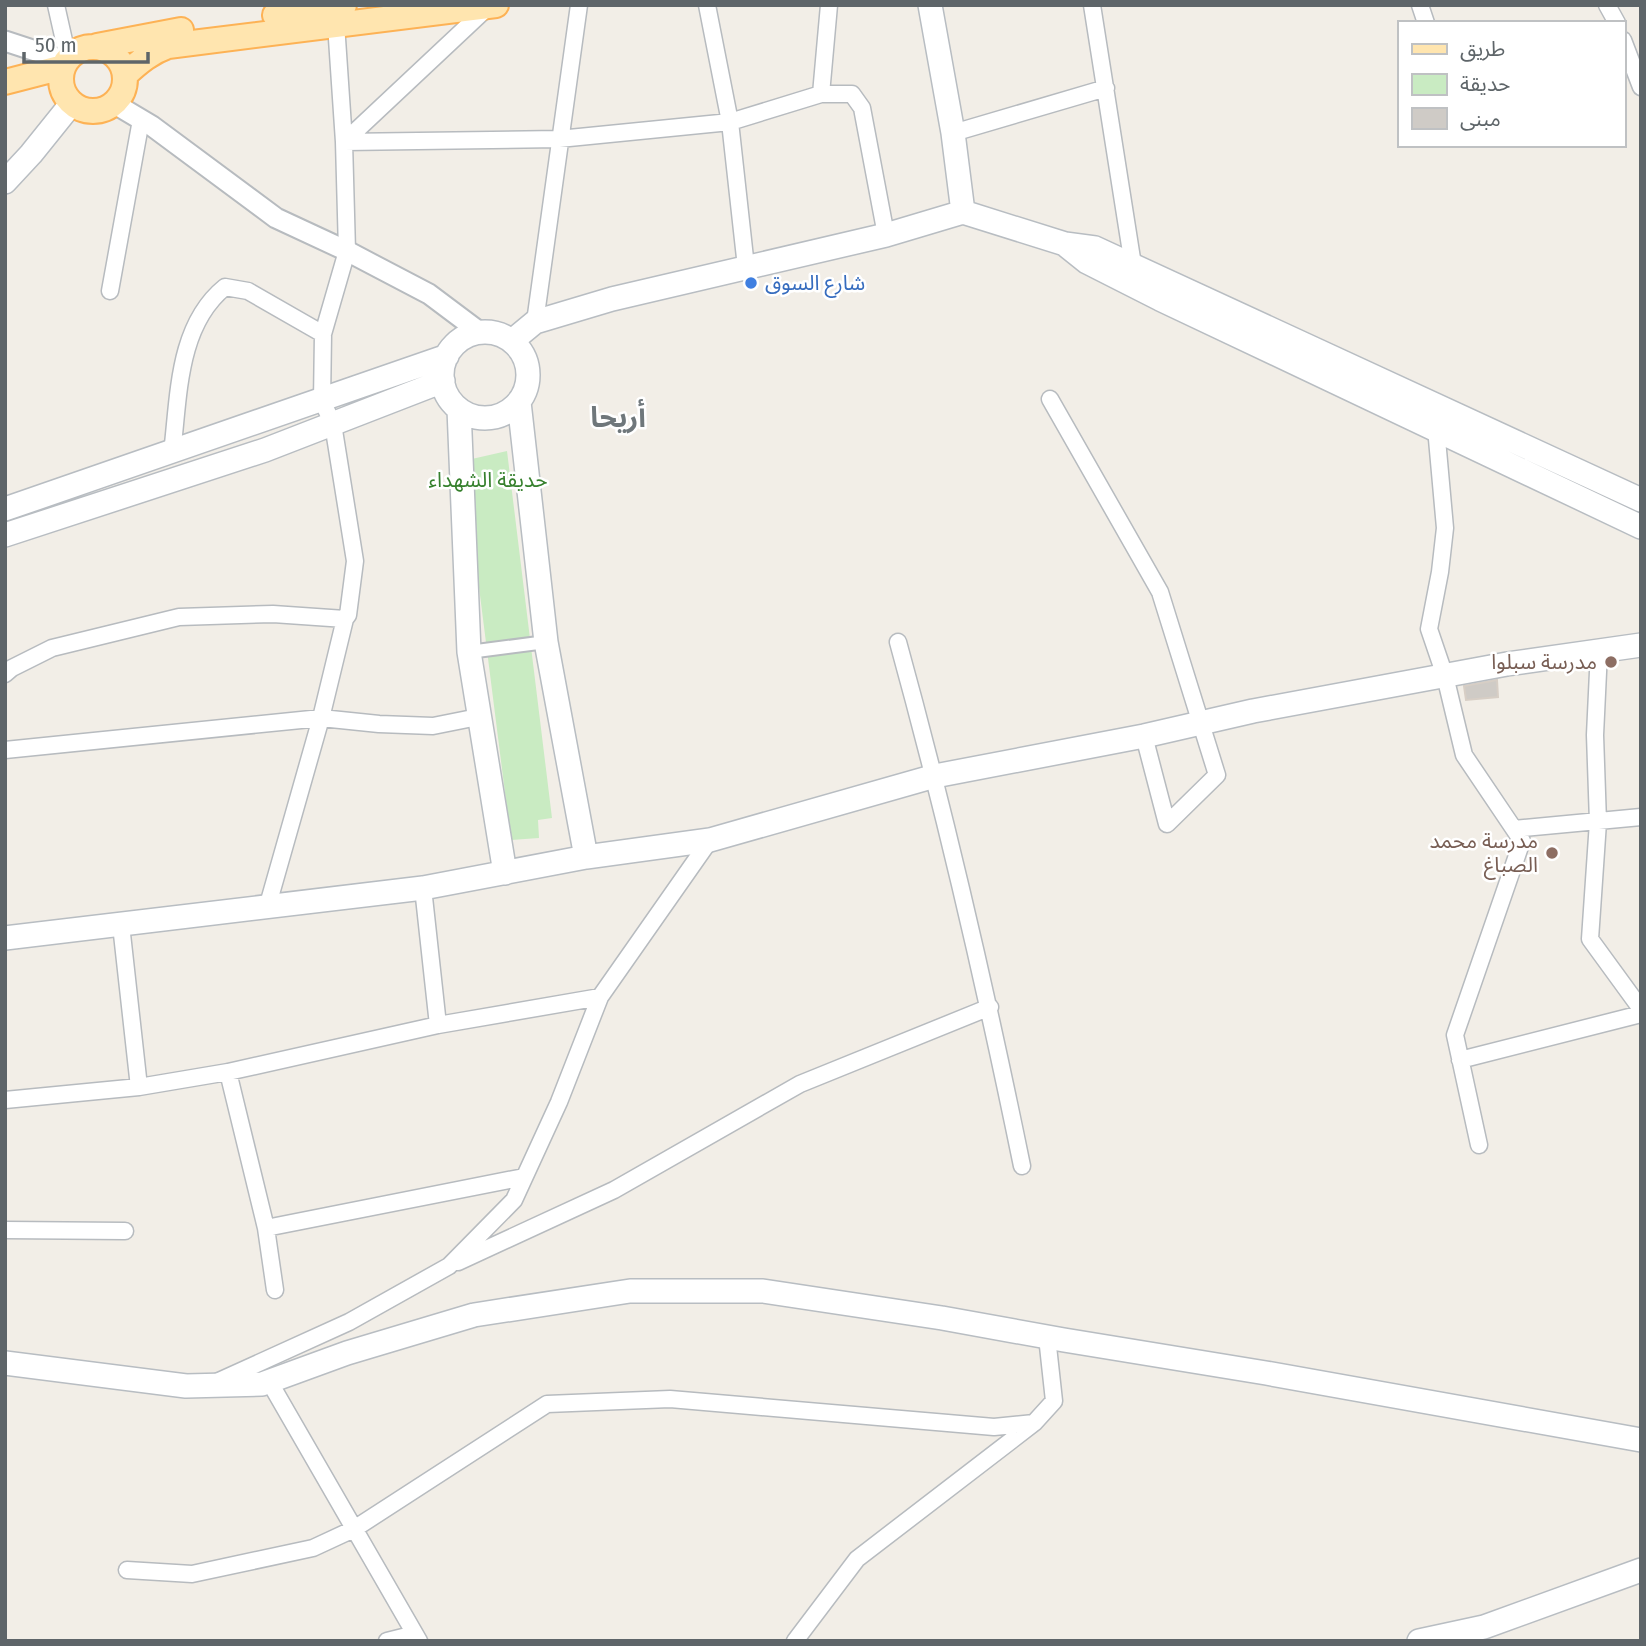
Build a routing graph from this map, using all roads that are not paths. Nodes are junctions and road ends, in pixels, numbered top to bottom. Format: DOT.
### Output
graph roads {
  1 [pos="57,5"];
  2 [pos="579,5"];
  3 [pos="707,5"];
  4 [pos="829,5"];
  5 [pos="930,5"];
  6 [pos="1092,5"];
  7 [pos="1607,5"];
  8 [pos="493,6"];
  9 [pos="313,7"];
  10 [pos="340,14"];
  11 [pos="1616,21"];
  12 [pos="5,41"];
  13 [pos="1625,45"];
  14 [pos="97,46"];
  15 [pos="66,74"];
  16 [pos="126,74"];
  17 [pos="5,82"];
  18 [pos="1107,88"];
  19 [pos="1641,88"];
  20 [pos="821,94"];
  21 [pos="5,99"];
  22 [pos="115,103"];
  23 [pos="141,120"];
  24 [pos="730,122"];
  25 [pos="953,133"];
  26 [pos="559,139"];
  27 [pos="344,142"];
  28 [pos="5,182"];
  29 [pos="963,212"];
  30 [pos="886,235"];
  31 [pos="1065,244"];
  32 [pos="347,251"];
  33 [pos="1133,265"];
  34 [pos="746,267"];
  35 [pos="110,291"];
  36 [pos="535,323"];
  37 [pos="481,333"];
  38 [pos="323,334"];
  39 [pos="512,341"];
  40 [pos="447,356"];
  41 [pos="443,381"];
  42 [pos="1051,399"];
  43 [pos="322,401"];
  44 [pos="519,402"];
  45 [pos="459,409"];
  46 [pos="333,424"];
  47 [pos="1436,428"];
  48 [pos="172,453"];
  49 [pos="1641,500"];
  50 [pos="5,509"];
  51 [pos="1641,527"];
  52 [pos="5,535"];
  53 [pos="345,619"];
  54 [pos="546,642"];
  55 [pos="898,642"];
  56 [pos="1641,645"];
  57 [pos="1599,651"];
  58 [pos="469,652"];
  59 [pos="5,674"];
  60 [pos="1444,676"];
  61 [pos="478,717"];
  62 [pos="321,718"];
  63 [pos="1202,722"];
  64 [pos="1144,736"];
  65 [pos="5,750"];
  66 [pos="935,776"];
  67 [pos="1641,817"];
  68 [pos="1598,822"];
  69 [pos="1514,829"];
  70 [pos="710,840"];
  71 [pos="586,857"];
  72 [pos="505,873"];
  73 [pos="423,888"];
  74 [pos="267,908"];
  75 [pos="121,925"];
  76 [pos="5,938"];
  77 [pos="600,997"];
  78 [pos="989,1007"];
  79 [pos="1641,1011"];
  80 [pos="438,1026"];
  81 [pos="1460,1060"];
  82 [pos="228,1072"];
  83 [pos="139,1087"];
  84 [pos="5,1100"];
  85 [pos="1479,1145"];
  86 [pos="1022,1166"];
  87 [pos="524,1177"];
  88 [pos="266,1228"];
  89 [pos="5,1230"];
  90 [pos="125,1231"];
  91 [pos="449,1266"];
  92 [pos="275,1290"];
  93 [pos="1047,1337"];
  94 [pos="5,1363"];
  95 [pos="269,1381"];
  96 [pos="211,1385"];
  97 [pos="1034,1423"];
  98 [pos="1641,1440"];
  99 [pos="354,1529"];
  100 [pos="127,1570"];
  101 [pos="1641,1570"];
  102 [pos="417,1637"];
  103 [pos="387,1641"];
  104 [pos="795,1641"];
  105 [pos="1419,1641"];
  1 -- 15 [label="street"];
  2 -- 26 [label="street"];
  3 -- 24 [label="street"];
  4 -- 20 [label="street"];
  5 -- 25 [label="main road"];
  6 -- 18 [label="street"];
  7 -- 11 [label="street"];
  8 -- 10 [label="main road"];
  8 -- 27 [label="street"];
  9 -- 10 [label="main road"];
  9 -- 14 [label="main road"];
  10 -- 16 [label="main road"];
  10 -- 27 [label="street"];
  12 -- 15 [label="street"];
  13 -- 19 [label="street"];
  14 -- 15 [label="main road"];
  14 -- 16 [label="main road"];
  15 -- 17 [label="main road"];
  15 -- 21 [label="main road"];
  15 -- 22 [label="main road"];
  15 -- 28 [label="main road"];
  16 -- 22 [label="main road"];
  18 -- 25 [label="street"];
  18 -- 33 [label="street"];
  20 -- 24 [label="street"];
  20 -- 30 [label="street"];
  22 -- 23 [label="street"];
  23 -- 32 [label="street"];
  23 -- 35 [label="street"];
  24 -- 26 [label="street"];
  24 -- 34 [label="street"];
  25 -- 29 [label="main road"];
  26 -- 27 [label="street"];
  26 -- 36 [label="street"];
  27 -- 32 [label="street"];
  29 -- 30 [label="main road"];
  29 -- 31 [label="main road"];
  30 -- 34 [label="main road"];
  31 -- 33 [label="main road"];
  31 -- 47 [label="main road"];
  32 -- 37 [label="street"];
  32 -- 38 [label="street"];
  33 -- 49 [label="main road"];
  34 -- 36 [label="main road"];
  36 -- 39 [label="main road"];
  37 -- 39 [label="main road"];
  37 -- 40 [label="main road"];
  38 -- 43 [label="street"];
  38 -- 48 [label="street"];
  39 -- 44 [label="main road"];
  40 -- 41 [label="main road"];
  40 -- 43 [label="main road"];
  41 -- 45 [label="main road"];
  41 -- 46 [label="main road"];
  42 -- 63 [label="street"];
  43 -- 46 [label="street"];
  43 -- 48 [label="main road"];
  44 -- 45 [label="main road"];
  44 -- 54 [label="main road"];
  45 -- 58 [label="main road"];
  46 -- 52 [label="main road"];
  46 -- 53 [label="street"];
  47 -- 51 [label="main road"];
  47 -- 60 [label="street"];
  48 -- 50 [label="main road"];
  53 -- 59 [label="street"];
  53 -- 62 [label="street"];
  54 -- 58 [label="street"];
  54 -- 71 [label="main road"];
  55 -- 66 [label="street"];
  56 -- 57 [label="main road"];
  57 -- 60 [label="main road"];
  57 -- 68 [label="street"];
  58 -- 61 [label="main road"];
  60 -- 63 [label="main road"];
  60 -- 69 [label="street"];
  61 -- 62 [label="street"];
  61 -- 72 [label="main road"];
  62 -- 65 [label="street"];
  62 -- 74 [label="street"];
  63 -- 64 [label="main road"];
  63 -- 64 [label="street"];
  64 -- 66 [label="main road"];
  66 -- 70 [label="main road"];
  66 -- 78 [label="street"];
  67 -- 68 [label="street"];
  68 -- 69 [label="street"];
  68 -- 79 [label="street"];
  69 -- 81 [label="street"];
  70 -- 71 [label="main road"];
  70 -- 77 [label="street"];
  71 -- 72 [label="main road"];
  72 -- 73 [label="main road"];
  73 -- 74 [label="main road"];
  73 -- 80 [label="street"];
  74 -- 75 [label="main road"];
  75 -- 76 [label="main road"];
  75 -- 83 [label="street"];
  77 -- 80 [label="street"];
  77 -- 87 [label="street"];
  78 -- 86 [label="street"];
  78 -- 91 [label="street"];
  79 -- 81 [label="street"];
  80 -- 82 [label="street"];
  81 -- 85 [label="street"];
  82 -- 83 [label="street"];
  82 -- 88 [label="street"];
  83 -- 84 [label="street"];
  87 -- 88 [label="street"];
  87 -- 91 [label="street"];
  88 -- 92 [label="street"];
  89 -- 90 [label="street"];
  91 -- 96 [label="street"];
  93 -- 95 [label="main road"];
  93 -- 97 [label="street"];
  93 -- 98 [label="main road"];
  94 -- 96 [label="main road"];
  95 -- 96 [label="main road"];
  95 -- 99 [label="street"];
  97 -- 99 [label="street"];
  97 -- 104 [label="street"];
  99 -- 100 [label="street"];
  99 -- 102 [label="street"];
  101 -- 105 [label="main road"];
  102 -- 103 [label="street"];
}
